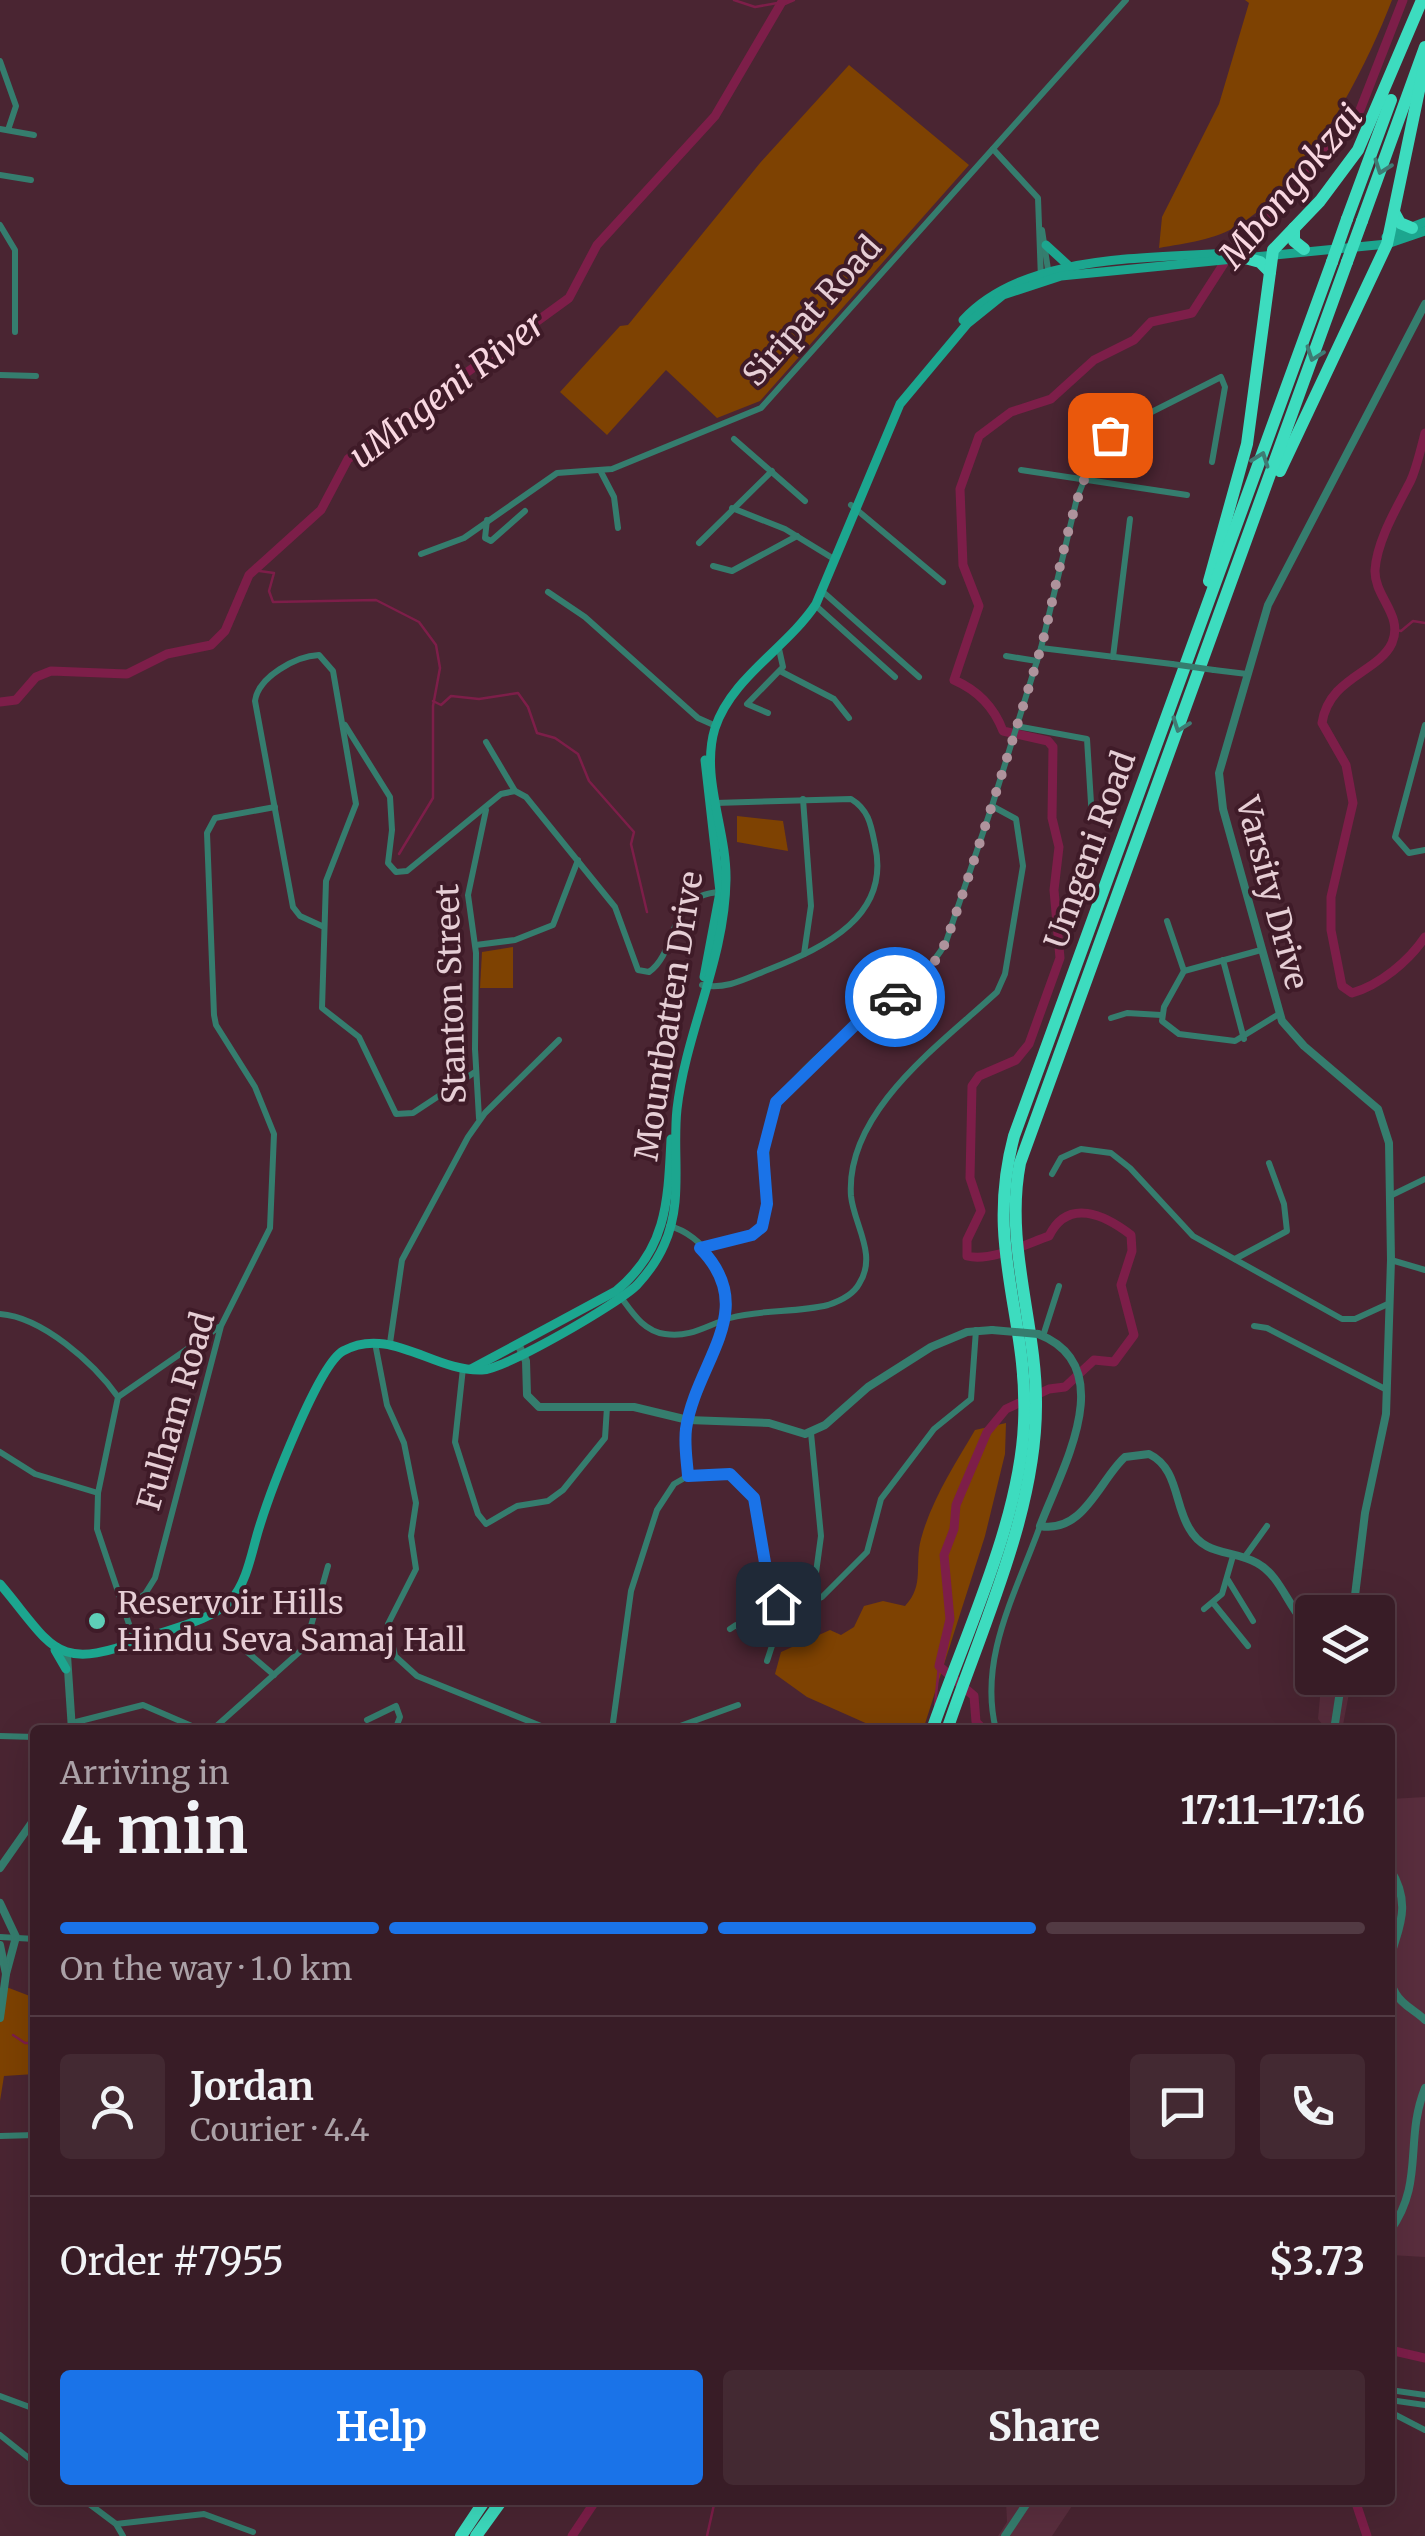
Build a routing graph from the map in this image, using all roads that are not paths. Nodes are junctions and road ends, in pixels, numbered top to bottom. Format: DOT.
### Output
graph roads {
  1 [pos="1126,0"];
  2 [pos="1422,0"];
  3 [pos="1425,8"];
  4 [pos="1425,47"];
  5 [pos="0,61"];
  6 [pos="1425,62"];
  7 [pos="3,79"];
  8 [pos="4,130"];
  9 [pos="34,135"];
  10 [pos="993,149"];
  11 [pos="0,175"];
  12 [pos="31,180"];
  13 [pos="1394,212"];
  14 [pos="0,225"];
  15 [pos="1421,227"];
  16 [pos="1042,228"];
  17 [pos="1294,228"];
  18 [pos="1383,240"];
  19 [pos="1046,245"];
  20 [pos="1304,248"];
  21 [pos="1275,252"];
  22 [pos="1241,255"];
  23 [pos="1072,268"];
  24 [pos="1270,272"];
  25 [pos="1045,276"];
  26 [pos="1425,304"];
  27 [pos="15,332"];
  28 [pos="0,375"];
  29 [pos="36,376"];
  30 [pos="734,439"];
  31 [pos="1212,462"];
  32 [pos="1021,470"];
  33 [pos="601,472"];
  34 [pos="772,472"];
  35 [pos="1083,482"];
  36 [pos="1187,495"];
  37 [pos="805,501"];
  38 [pos="853,506"];
  39 [pos="732,508"];
  40 [pos="525,512"];
  41 [pos="487,519"];
  42 [pos="1130,519"];
  43 [pos="618,528"];
  44 [pos="797,536"];
  45 [pos="699,543"];
  46 [pos="421,554"];
  47 [pos="1242,555"];
  48 [pos="832,558"];
  49 [pos="713,566"];
  50 [pos="943,582"];
  51 [pos="822,591"];
  52 [pos="548,592"];
  53 [pos="815,605"];
  54 [pos="1041,648"];
  55 [pos="780,650"];
  56 [pos="1006,656"];
  57 [pos="1113,657"];
  58 [pos="1037,661"];
  59 [pos="780,671"];
  60 [pos="1246,674"];
  61 [pos="895,677"];
  62 [pos="918,677"];
  63 [pos="1174,698"];
  64 [pos="768,713"];
  65 [pos="849,718"];
  66 [pos="344,724"];
  67 [pos="1425,725"];
  68 [pos="714,726"];
  69 [pos="1015,731"];
  70 [pos="486,742"];
  71 [pos="515,791"];
  72 [pos="803,799"];
  73 [pos="714,803"];
  74 [pos="992,806"];
  75 [pos="275,808"];
  76 [pos="486,810"];
  77 [pos="1092,820"];
  78 [pos="1425,850"];
  79 [pos="578,860"];
  80 [pos="723,892"];
  81 [pos="1167,921"];
  82 [pos="324,927"];
  83 [pos="476,945"];
  84 [pos="1261,950"];
  85 [pos="803,956"];
  86 [pos="1223,960"];
  87 [pos="1184,971"];
  88 [pos="705,986"];
  89 [pos="720,987"];
  90 [pos="705,998"];
  91 [pos="1279,1014"];
  92 [pos="1162,1015"];
  93 [pos="1111,1018"];
  94 [pos="1244,1038"];
  95 [pos="559,1040"];
  96 [pos="475,1072"];
  97 [pos="480,1120"];
  98 [pos="1269,1163"];
  99 [pos="1052,1174"];
  100 [pos="1425,1179"];
  101 [pos="1390,1196"];
  102 [pos="668,1226"];
  103 [pos="700,1248"];
  104 [pos="1009,1249"];
  105 [pos="1235,1259"];
  106 [pos="1391,1260"];
  107 [pos="1425,1270"];
  108 [pos="1059,1286"];
  109 [pos="619,1294"];
  110 [pos="1390,1303"];
  111 [pos="0,1314"];
  112 [pos="723,1320"];
  113 [pos="222,1326"];
  114 [pos="1254,1326"];
  115 [pos="976,1330"];
  116 [pos="1040,1335"];
  117 [pos="375,1343"];
  118 [pos="390,1343"];
  119 [pos="193,1346"];
  120 [pos="521,1350"];
  121 [pos="212,1354"];
  122 [pos="467,1369"];
  123 [pos="1387,1390"];
  124 [pos="118,1397"];
  125 [pos="607,1407"];
  126 [pos="1030,1409"];
  127 [pos="688,1420"];
  128 [pos="811,1433"];
  129 [pos="0,1452"];
  130 [pos="688,1476"];
  131 [pos="98,1493"];
  132 [pos="1040,1526"];
  133 [pos="1268,1526"];
  134 [pos="1233,1556"];
  135 [pos="1244,1558"];
  136 [pos="328,1566"];
  137 [pos="1227,1579"];
  138 [pos="0,1584"];
  139 [pos="1354,1595"];
  140 [pos="774,1600"];
  141 [pos="812,1602"];
  142 [pos="1214,1604"];
  143 [pos="786,1606"];
  144 [pos="124,1608"];
  145 [pos="1295,1608"];
  146 [pos="1204,1609"];
  147 [pos="1253,1621"];
  148 [pos="730,1629"];
  149 [pos="135,1642"];
  150 [pos="1248,1646"];
  151 [pos="55,1650"];
  152 [pos="246,1650"];
  153 [pos="67,1655"];
  154 [pos="768,1661"];
  155 [pos="66,1669"];
  156 [pos="274,1675"];
  157 [pos="1339,1695"];
  158 [pos="738,1705"];
  159 [pos="367,1720"];
  160 [pos="72,1725"];
  161 [pos="75,1725"];
  162 [pos="190,1725"];
  163 [pos="218,1725"];
  164 [pos="398,1725"];
  165 [pos="539,1725"];
  166 [pos="613,1725"];
  167 [pos="683,1725"];
  168 [pos="934,1725"];
  169 [pos="949,1725"];
  170 [pos="995,1725"];
  171 [pos="1335,1725"];
  172 [pos="0,1736"];
  173 [pos="30,1737"];
  174 [pos="30,1825"];
  175 [pos="0,1868"];
  176 [pos="1395,1875"];
  177 [pos="1414,1898"];
  178 [pos="0,1903"];
  179 [pos="0,1911"];
  180 [pos="0,1922"];
  181 [pos="0,1937"];
  182 [pos="16,1937"];
  183 [pos="30,1938"];
  184 [pos="1407,1943"];
  185 [pos="0,1945"];
  186 [pos="1395,1962"];
  187 [pos="6,1974"];
  188 [pos="1395,1990"];
  189 [pos="1422,2015"];
  190 [pos="0,2018"];
  191 [pos="1425,2088"];
  192 [pos="30,2135"];
  193 [pos="0,2136"];
  194 [pos="1395,2225"];
  195 [pos="1395,2391"];
  196 [pos="1425,2394"];
  197 [pos="0,2396"];
  198 [pos="1395,2401"];
  199 [pos="1425,2405"];
  200 [pos="30,2407"];
  201 [pos="1395,2415"];
  202 [pos="1425,2430"];
  203 [pos="0,2435"];
  204 [pos="30,2459"];
  205 [pos="91,2505"];
  206 [pos="482,2505"];
  207 [pos="498,2505"];
  208 [pos="1025,2505"];
  209 [pos="116,2524"];
  210 [pos="253,2532"];
  211 [pos="123,2536"];
  212 [pos="461,2536"];
  213 [pos="476,2536"];
  214 [pos="1005,2536"];
  1 -- 10 [label="street, Siripat Road"];
  2 -- 17 [label="highway"];
  63 -- 3 [label="highway, Umgeni Road, one-way, bridge"];
  4 -- 47 [label="highway, Umgeni Road, one-way, bridge"];
  5 -- 7 [label="street"];
  6 -- 13 [label="highway"];
  7 -- 8 [label="street"];
  8 -- 9 [label="street"];
  10 -- 16 [label="street"];
  10 -- 33 [label="street, Siripat Road"];
  11 -- 12 [label="street"];
  13 -- 15 [label="highway"];
  13 -- 18 [label="highway"];
  14 -- 27 [label="street"];
  15 -- 18 [label="main road, Mountbatten Drive"];
  16 -- 19 [label="street"];
  16 -- 25 [label="street"];
  17 -- 20 [label="highway"];
  17 -- 21 [label="highway"];
  18 -- 20 [label="main road, Mountbatten Drive"];
  18 -- 47 [label="highway"];
  19 -- 23 [label="main road"];
  19 -- 25 [label="street"];
  20 -- 21 [label="main road, Mountbatten Drive"];
  21 -- 22 [label="main road, Mountbatten Drive"];
  21 -- 24 [label="highway"];
  22 -- 23 [label="main road, Mountbatten Drive"];
  22 -- 24 [label="highway"];
  22 -- 25 [label="main road, Mountbatten Drive"];
  23 -- 25 [label="main road, Mountbatten Drive"];
  24 -- 63 [label="highway"];
  25 -- 38 [label="main road, Mountbatten Drive"];
  26 -- 60 [label="street, Varsity Drive"];
  28 -- 29 [label="street"];
  30 -- 34 [label="street"];
  31 -- 35 [label="street"];
  32 -- 35 [label="street"];
  33 -- 41 [label="street, Siripat Road"];
  33 -- 43 [label="street"];
  34 -- 37 [label="street"];
  34 -- 39 [label="street"];
  35 -- 36 [label="street"];
  35 -- 54 [label="street"];
  38 -- 48 [label="main road, Mountbatten Drive"];
  38 -- 50 [label="street"];
  39 -- 44 [label="street"];
  39 -- 45 [label="street"];
  40 -- 41 [label="street"];
  41 -- 46 [label="street, Siripat Road"];
  42 -- 57 [label="street"];
  44 -- 48 [label="street"];
  44 -- 49 [label="street"];
  47 -- 104 [label="highway, Umgeni Road, one-way"];
  48 -- 51 [label="main road, Mountbatten Drive"];
  48 -- 68 [label="main road, Mountbatten Drive"];
  51 -- 53 [label="main road, Mountbatten Drive"];
  51 -- 62 [label="street"];
  52 -- 68 [label="street"];
  53 -- 55 [label="main road, Mountbatten Drive"];
  53 -- 61 [label="street"];
  54 -- 57 [label="street"];
  54 -- 58 [label="street"];
  55 -- 59 [label="street"];
  55 -- 68 [label="main road, Mountbatten Drive"];
  56 -- 58 [label="street"];
  57 -- 60 [label="street, bridge"];
  58 -- 69 [label="street"];
  59 -- 64 [label="street"];
  59 -- 65 [label="street"];
  60 -- 84 [label="street, Varsity Drive"];
  63 -- 104 [label="highway, Umgeni Road"];
  66 -- 75 [label="street"];
  66 -- 76 [label="street"];
  66 -- 82 [label="street"];
  67 -- 78 [label="street"];
  68 -- 73 [label="main road, Mountbatten Drive"];
  69 -- 74 [label="street"];
  69 -- 77 [label="street"];
  70 -- 71 [label="street"];
  71 -- 76 [label="street"];
  71 -- 79 [label="street"];
  72 -- 73 [label="street"];
  72 -- 85 [label="street"];
  72 -- 85 [label="street"];
  73 -- 80 [label="main road, Mountbatten Drive"];
  74 -- 103 [label="street"];
  74 -- 112 [label="street"];
  75 -- 82 [label="street"];
  75 -- 113 [label="street, Fulham Road"];
  76 -- 83 [label="street, Stanton Street"];
  79 -- 80 [label="street"];
  79 -- 83 [label="street"];
  80 -- 88 [label="main road, Mountbatten Drive"];
  81 -- 87 [label="street"];
  82 -- 96 [label="street"];
  83 -- 96 [label="street, Stanton Street"];
  84 -- 86 [label="street"];
  84 -- 91 [label="street, Varsity Drive"];
  85 -- 89 [label="street"];
  86 -- 87 [label="street"];
  86 -- 94 [label="street"];
  87 -- 92 [label="street"];
  88 -- 89 [label="street"];
  88 -- 90 [label="main road, Mountbatten Drive"];
  88 -- 102 [label="main road, Mountbatten Drive"];
  89 -- 90 [label="main road"];
  90 -- 102 [label="main road, Mountbatten Drive"];
  91 -- 94 [label="street"];
  91 -- 101 [label="street, Varsity Drive"];
  92 -- 93 [label="street"];
  92 -- 94 [label="street"];
  95 -- 97 [label="street"];
  96 -- 97 [label="street, Stanton Street"];
  97 -- 118 [label="street"];
  98 -- 105 [label="street"];
  99 -- 105 [label="street"];
  100 -- 101 [label="street"];
  101 -- 106 [label="street, Varsity Drive"];
  102 -- 103 [label="street"];
  102 -- 109 [label="main road, Mountbatten Drive"];
  103 -- 112 [label="street"];
  104 -- 126 [label="highway, Umgeni Road"];
  105 -- 110 [label="street"];
  106 -- 107 [label="street"];
  106 -- 110 [label="street, Varsity Drive"];
  108 -- 116 [label="street"];
  109 -- 112 [label="street"];
  109 -- 120 [label="main road, Mountbatten Drive"];
  110 -- 123 [label="street, Varsity Drive"];
  111 -- 124 [label="street"];
  112 -- 127 [label="street"];
  113 -- 119 [label="street"];
  113 -- 121 [label="street, Fulham Road"];
  114 -- 123 [label="street"];
  115 -- 116 [label="street, bridge"];
  115 -- 128 [label="street"];
  115 -- 141 [label="street"];
  116 -- 132 [label="street"];
  117 -- 118 [label="main road"];
  117 -- 149 [label="main road"];
  117 -- 165 [label="street"];
  118 -- 122 [label="main road"];
  119 -- 121 [label="street"];
  119 -- 124 [label="street"];
  120 -- 122 [label="main road, Mountbatten Drive"];
  120 -- 125 [label="street"];
  121 -- 144 [label="street, Fulham Road"];
  122 -- 125 [label="street"];
  123 -- 139 [label="street, Varsity Drive"];
  124 -- 131 [label="street"];
  125 -- 127 [label="street"];
  126 -- 168 [label="highway, Umgeni Road"];
  126 -- 169 [label="highway, Umgeni Road"];
  127 -- 128 [label="street"];
  127 -- 130 [label="street"];
  128 -- 141 [label="street"];
  129 -- 131 [label="street"];
  130 -- 140 [label="street"];
  130 -- 166 [label="street"];
  131 -- 144 [label="street"];
  132 -- 134 [label="street"];
  132 -- 170 [label="street"];
  133 -- 135 [label="street"];
  134 -- 135 [label="street"];
  134 -- 137 [label="street"];
  135 -- 145 [label="street"];
  136 -- 156 [label="street"];
  137 -- 142 [label="street"];
  137 -- 147 [label="street"];
  138 -- 151 [label="main road"];
  140 -- 143 [label="street"];
  140 -- 148 [label="street"];
  141 -- 143 [label="street"];
  142 -- 146 [label="street"];
  142 -- 150 [label="street"];
  143 -- 154 [label="street"];
  144 -- 149 [label="street"];
  149 -- 153 [label="main road"];
  151 -- 153 [label="main road"];
  151 -- 155 [label="main road"];
  152 -- 156 [label="street"];
  153 -- 155 [label="street"];
  155 -- 160 [label="street"];
  156 -- 163 [label="street"];
  157 -- 171 [label="street"];
  158 -- 167 [label="street"];
  159 -- 164 [label="street"];
  161 -- 162 [label="street"];
  172 -- 173 [label="street"];
  174 -- 175 [label="street"];
  176 -- 177 [label="street"];
  178 -- 182 [label="street"];
  179 -- 180 [label="street"];
  181 -- 182 [label="street"];
  182 -- 183 [label="street"];
  182 -- 187 [label="street"];
  184 -- 186 [label="street"];
  185 -- 187 [label="street"];
  187 -- 190 [label="street"];
  188 -- 189 [label="street"];
  191 -- 194 [label="street"];
  192 -- 193 [label="street"];
  195 -- 196 [label="street"];
  197 -- 200 [label="street"];
  198 -- 199 [label="street"];
  201 -- 202 [label="street"];
  203 -- 204 [label="street"];
  205 -- 209 [label="street"];
  206 -- 212 [label="highway"];
  207 -- 213 [label="highway"];
  208 -- 214 [label="street"];
  209 -- 210 [label="street"];
  209 -- 211 [label="street"];
}
